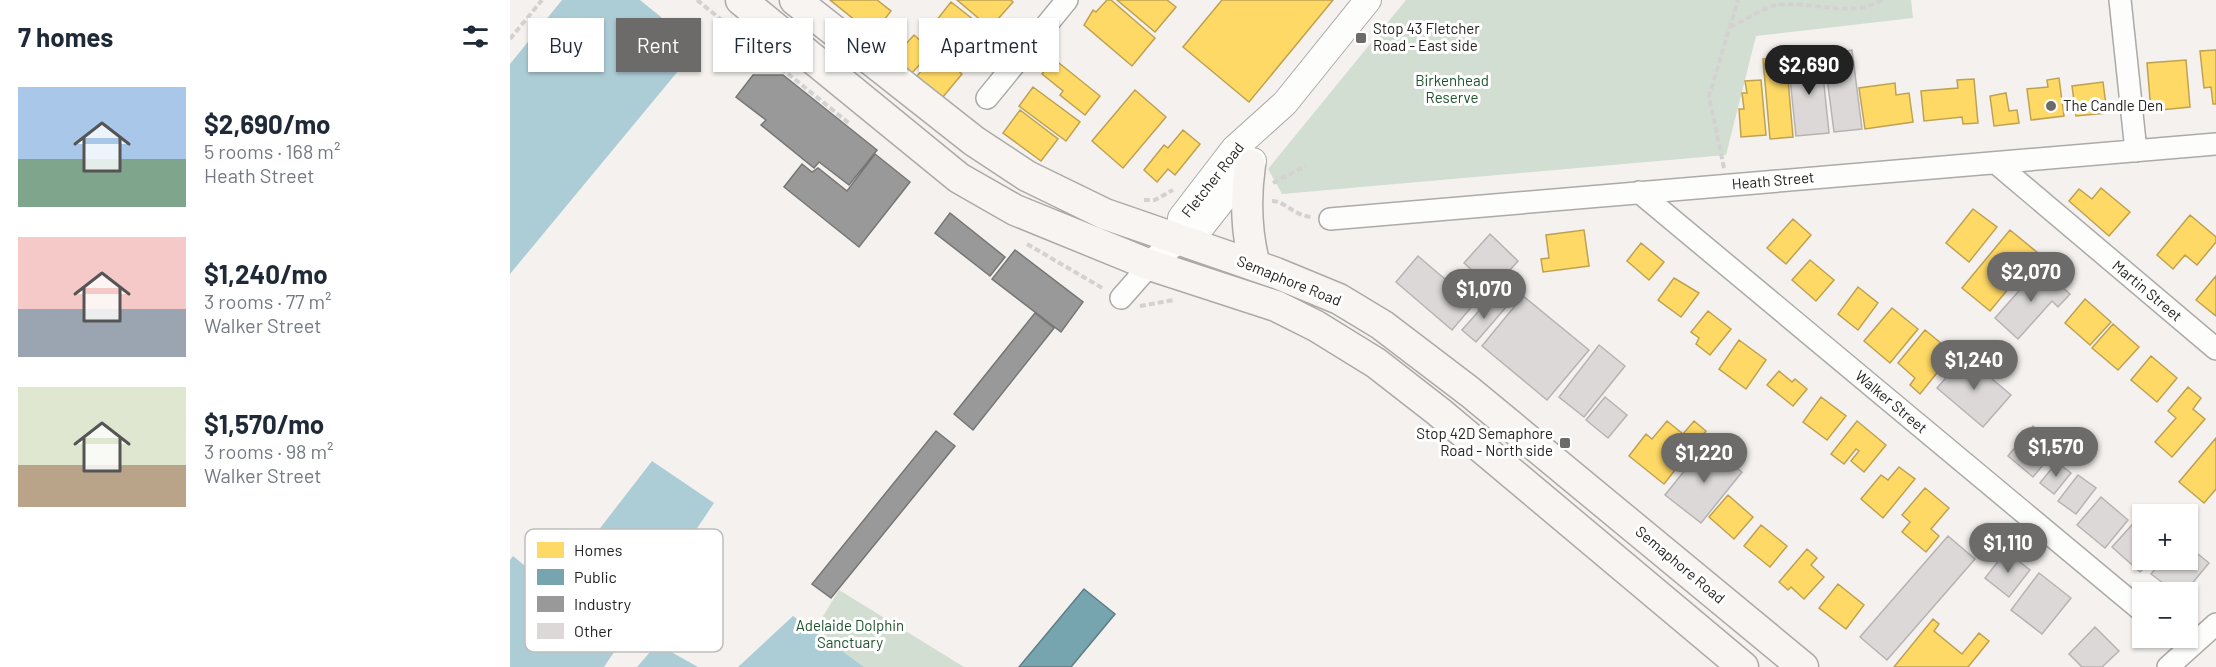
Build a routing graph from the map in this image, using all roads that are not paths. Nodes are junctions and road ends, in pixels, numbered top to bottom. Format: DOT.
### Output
graph roads {
  1 [pos="741,0"];
  2 [pos="790,0"];
  3 [pos="795,0"];
  4 [pos="1067,0"];
  5 [pos="1368,0"];
  6 [pos="2120,0"];
  7 [pos="762,18"];
  8 [pos="774,18"];
  9 [pos="813,60"];
  10 [pos="987,99"];
  11 [pos="1285,103"];
  12 [pos="2216,144"];
  13 [pos="2136,151"];
  14 [pos="1996,163"];
  15 [pos="1259,176"];
  16 [pos="1639,192"];
  17 [pos="1330,219"];
  18 [pos="1179,238"];
  19 [pos="1150,265"];
  20 [pos="1255,266"];
  21 [pos="1128,301"];
  22 [pos="2216,349"];
  23 [pos="2132,603"];
  24 [pos="2216,624"];
  25 [pos="2198,634"];
  26 [pos="2178,648"];
  27 [pos="1743,667"];
  28 [pos="1803,667"];
  29 [pos="2168,667"];
  1 -- 7 [label="main road, Semaphore Road"];
  2 -- 8 [label="street"];
  3 -- 18 [label="main road, Semaphore Road"];
  4 -- 10 [label="street"];
  5 -- 11 [label="street, Fletcher Road"];
  6 -- 13 [label="street"];
  9 -- 19 [label="main road, Semaphore Road"];
  11 -- 15 [label="street, Fletcher Road"];
  11 -- 18 [label="street, Fletcher Road"];
  12 -- 13 [label="street, Heath Street"];
  13 -- 14 [label="street, Heath Street"];
  14 -- 16 [label="street, Heath Street"];
  14 -- 22 [label="street, Martin Street"];
  15 -- 18 [label="street, Fletcher Road"];
  15 -- 20 [label="main road"];
  16 -- 17 [label="street, Heath Street"];
  16 -- 23 [label="street, Walker Street"];
  18 -- 19 [label="street, Fletcher Road"];
  18 -- 20 [label="main road, Semaphore Road"];
  19 -- 21 [label="street"];
  19 -- 27 [label="main road, Semaphore Road"];
  20 -- 28 [label="main road, Semaphore Road"];
  24 -- 25 [label="street"];
  26 -- 29 [label="street"];
}
